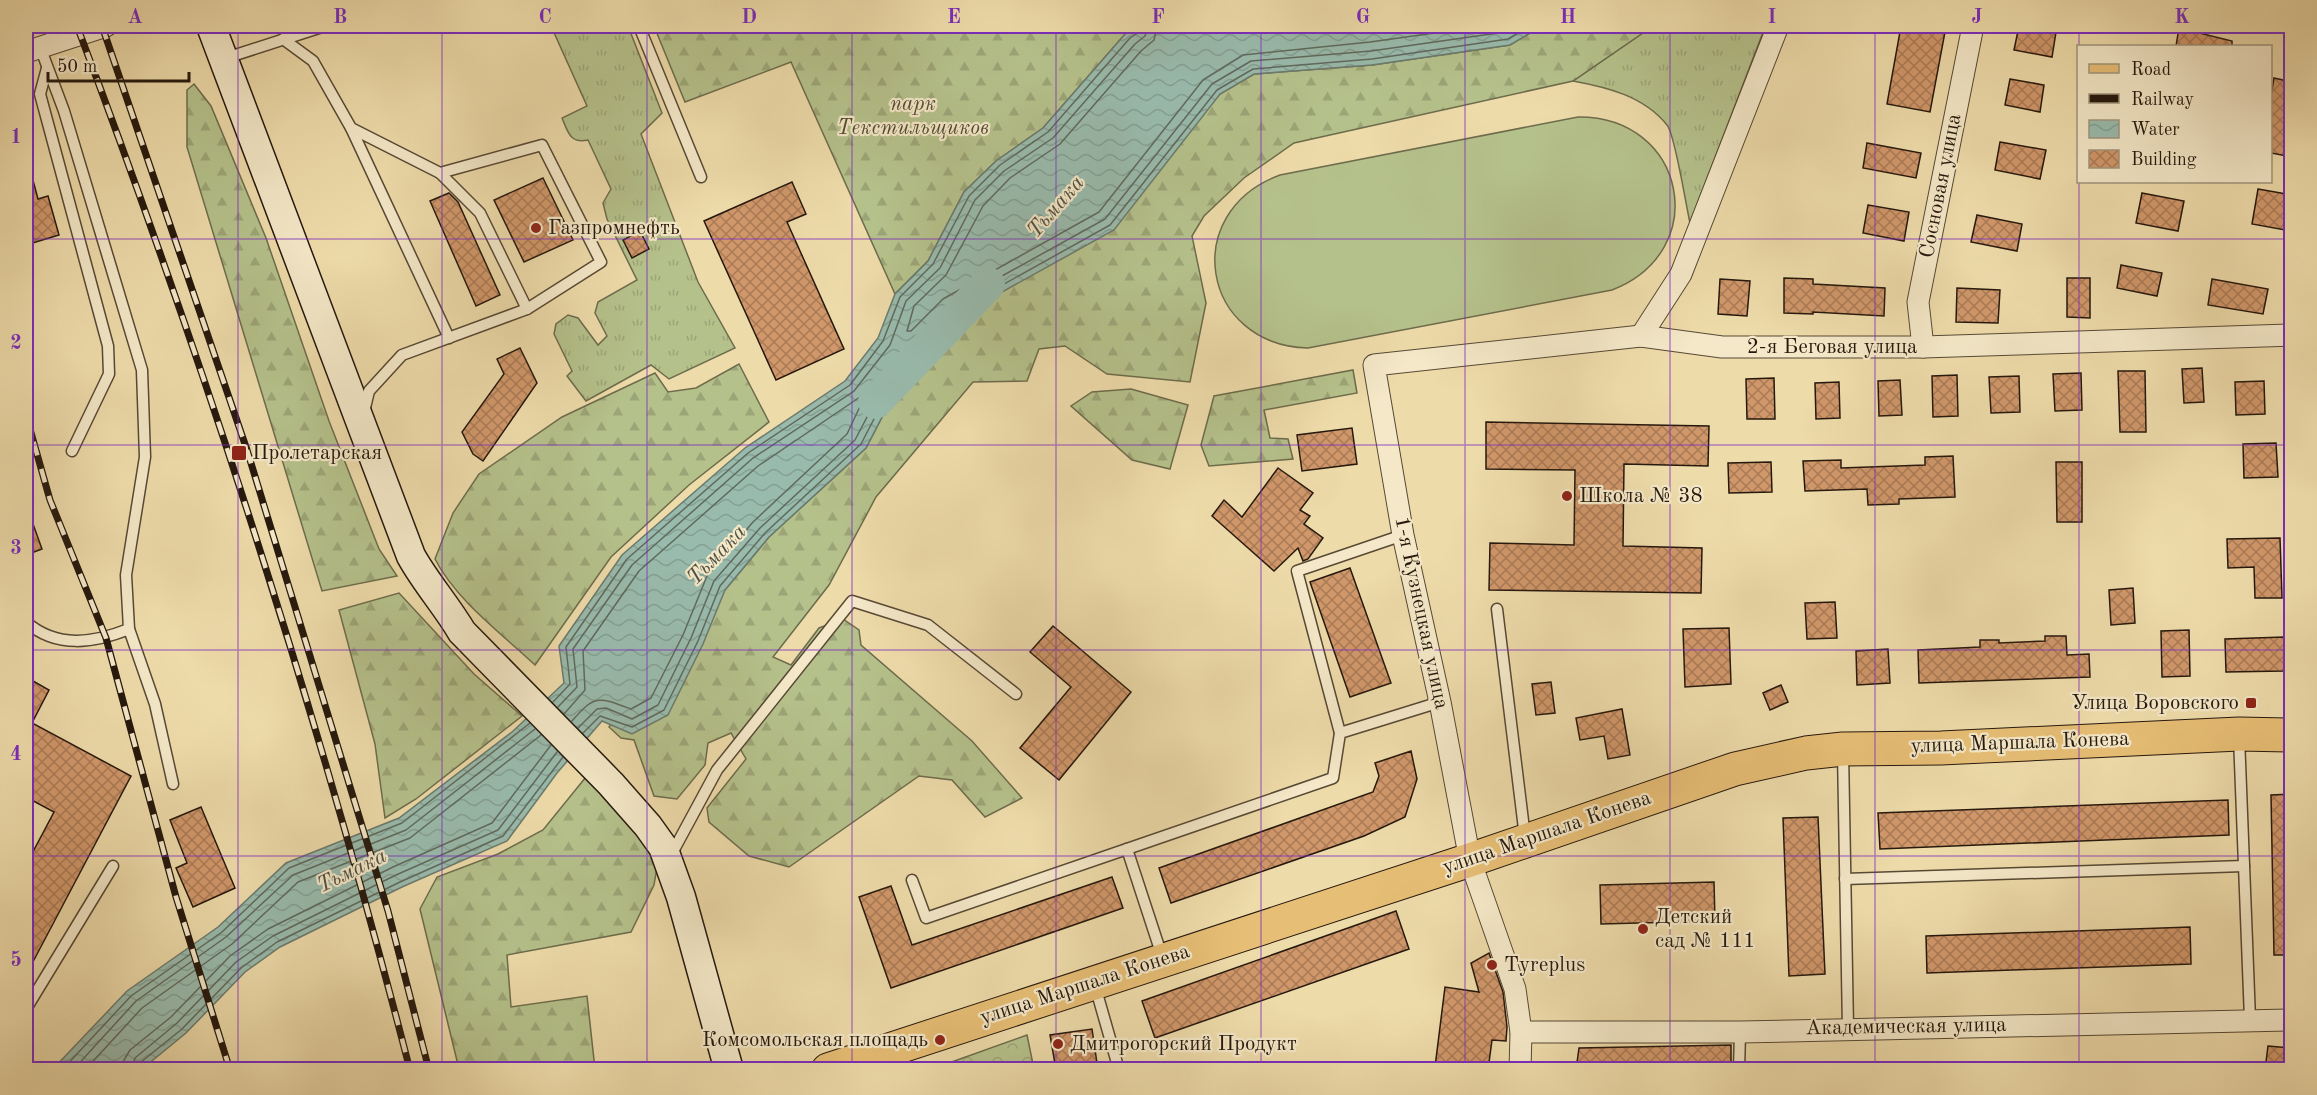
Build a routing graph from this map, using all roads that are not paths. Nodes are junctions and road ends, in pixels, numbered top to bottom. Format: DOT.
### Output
graph roads {
  1 [pos="106,26"];
  2 [pos="211,26"];
  3 [pos="325,26"];
  4 [pos="639,26"];
  5 [pos="1778,26"];
  6 [pos="1973,26"];
  7 [pos="283,39"];
  8 [pos="33,50"];
  9 [pos="223,59"];
  10 [pos="47,67"];
  11 [pos="351,128"];
  12 [pos="440,173"];
  13 [pos="701,177"];
  14 [pos="527,309"];
  15 [pos="2292,335"];
  16 [pos="1641,336"];
  17 [pos="449,338"];
  18 [pos="1923,347"];
  19 [pos="1374,365"];
  20 [pos="361,424"];
  21 [pos="72,451"];
  22 [pos="1403,535"];
  23 [pos="1497,609"];
  24 [pos="26,622"];
  25 [pos="129,629"];
  26 [pos="1016,694"];
  27 [pos="1440,702"];
  28 [pos="1340,733"];
  29 [pos="2239,734"];
  30 [pos="2292,735"];
  31 [pos="1844,749"];
  32 [pos="173,784"];
  33 [pos="1526,840"];
  34 [pos="1128,849"];
  35 [pos="669,859"];
  36 [pos="1470,861"];
  37 [pos="113,866"];
  38 [pos="2244,866"];
  39 [pos="1845,879"];
  40 [pos="912,880"];
  41 [pos="1163,959"];
  42 [pos="1093,982"];
  43 [pos="26,1009"];
  44 [pos="2250,1019"];
  45 [pos="2292,1020"];
  46 [pos="1848,1028"];
  47 [pos="1521,1032"];
  48 [pos="1740,1032"];
  49 [pos="730,1068"];
  50 [pos="828,1070"];
  51 [pos="1119,1070"];
  52 [pos="1520,1070"];
  53 [pos="1739,1070"];
  1 -- 8 [label="street"];
  2 -- 9 [label="main road"];
  3 -- 7 [label="lane"];
  4 -- 13 [label="lane"];
  5 -- 16 [label="street"];
  6 -- 18 [label="street, Сосновая улица"];
  7 -- 9 [label="lane"];
  7 -- 11 [label="lane"];
  8 -- 10 [label="lane"];
  9 -- 20 [label="main road"];
  10 -- 21 [label="lane"];
  10 -- 25 [label="lane"];
  11 -- 12 [label="lane"];
  11 -- 17 [label="lane"];
  12 -- 14 [label="lane"];
  12 -- 14 [label="lane"];
  14 -- 17 [label="lane"];
  15 -- 18 [label="street, 2-я Беговая улица"];
  16 -- 18 [label="street, 2-я Беговая улица"];
  16 -- 19 [label="street, 2-я Беговая улица"];
  17 -- 20 [label="lane"];
  19 -- 22 [label="street, 1-я Кузнецкая улица"];
  20 -- 35 [label="main road"];
  22 -- 27 [label="street, 1-я Кузнецкая улица"];
  22 -- 28 [label="lane"];
  23 -- 33 [label="lane"];
  24 -- 25 [label="lane"];
  25 -- 32 [label="lane"];
  26 -- 35 [label="lane"];
  27 -- 28 [label="lane"];
  27 -- 36 [label="street, 1-я Кузнецкая улица"];
  28 -- 34 [label="lane"];
  29 -- 30 [label="main road, улица Маршала Конева"];
  29 -- 31 [label="main road, улица Маршала Конева"];
  29 -- 38 [label="lane"];
  31 -- 33 [label="main road, улица Маршала Конева"];
  31 -- 39 [label="lane"];
  33 -- 36 [label="main road, улица Маршала Конева"];
  34 -- 40 [label="lane"];
  34 -- 41 [label="lane"];
  35 -- 49 [label="main road"];
  36 -- 41 [label="main road, улица Маршала Конева"];
  36 -- 47 [label="street, 1-я Кузнецкая улица"];
  37 -- 43 [label="lane"];
  38 -- 39 [label="lane"];
  38 -- 44 [label="lane"];
  39 -- 46 [label="lane"];
  41 -- 42 [label="main road, улица Маршала Конева"];
  42 -- 50 [label="main road, улица Маршала Конева"];
  42 -- 51 [label="lane"];
  44 -- 45 [label="street, Академическая улица"];
  44 -- 46 [label="street, Академическая улица"];
  46 -- 48 [label="street, Академическая улица"];
  47 -- 48 [label="street, Академическая улица"];
  47 -- 52 [label="street, 1-я Кузнецкая улица"];
  48 -- 53 [label="lane"];
}
